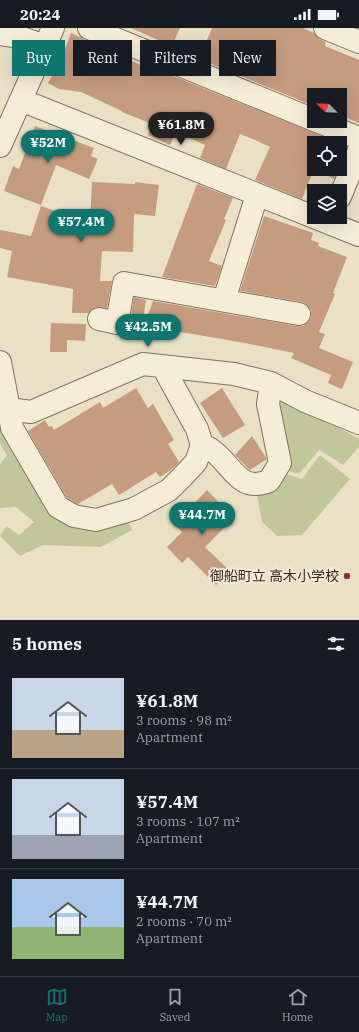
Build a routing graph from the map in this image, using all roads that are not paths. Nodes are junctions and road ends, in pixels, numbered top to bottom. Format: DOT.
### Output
graph roads {
  1 [pos="88,28"];
  2 [pos="325,28"];
  3 [pos="0,34"];
  4 [pos="49,37"];
  5 [pos="359,42"];
  6 [pos="21,100"];
  7 [pos="307,117"];
  8 [pos="334,128"];
  9 [pos="359,138"];
  10 [pos="0,146"];
  11 [pos="359,150"];
  12 [pos="345,184"];
  13 [pos="256,194"];
  14 [pos="307,212"];
  15 [pos="338,224"];
  16 [pos="359,235"];
  17 [pos="224,300"];
  18 [pos="299,314"];
  19 [pos="99,319"];
  20 [pos="0,362"];
  21 [pos="163,366"];
  22 [pos="271,383"];
  23 [pos="9,409"];
  24 [pos="359,423"];
  25 [pos="202,445"];
  1 -- 7 [label="street"];
  2 -- 5 [label="street"];
  3 -- 4 [label="street"];
  4 -- 6 [label="street"];
  6 -- 10 [label="street"];
  6 -- 13 [label="street"];
  8 -- 9 [label="street"];
  11 -- 12 [label="street"];
  13 -- 14 [label="street"];
  13 -- 17 [label="street"];
  15 -- 16 [label="street"];
  17 -- 18 [label="street"];
  17 -- 19 [label="street"];
  20 -- 23 [label="street"];
  21 -- 22 [label="street"];
  21 -- 23 [label="street"];
  21 -- 25 [label="street"];
  22 -- 24 [label="street"];
  22 -- 25 [label="street"];
  23 -- 25 [label="street"];
}
